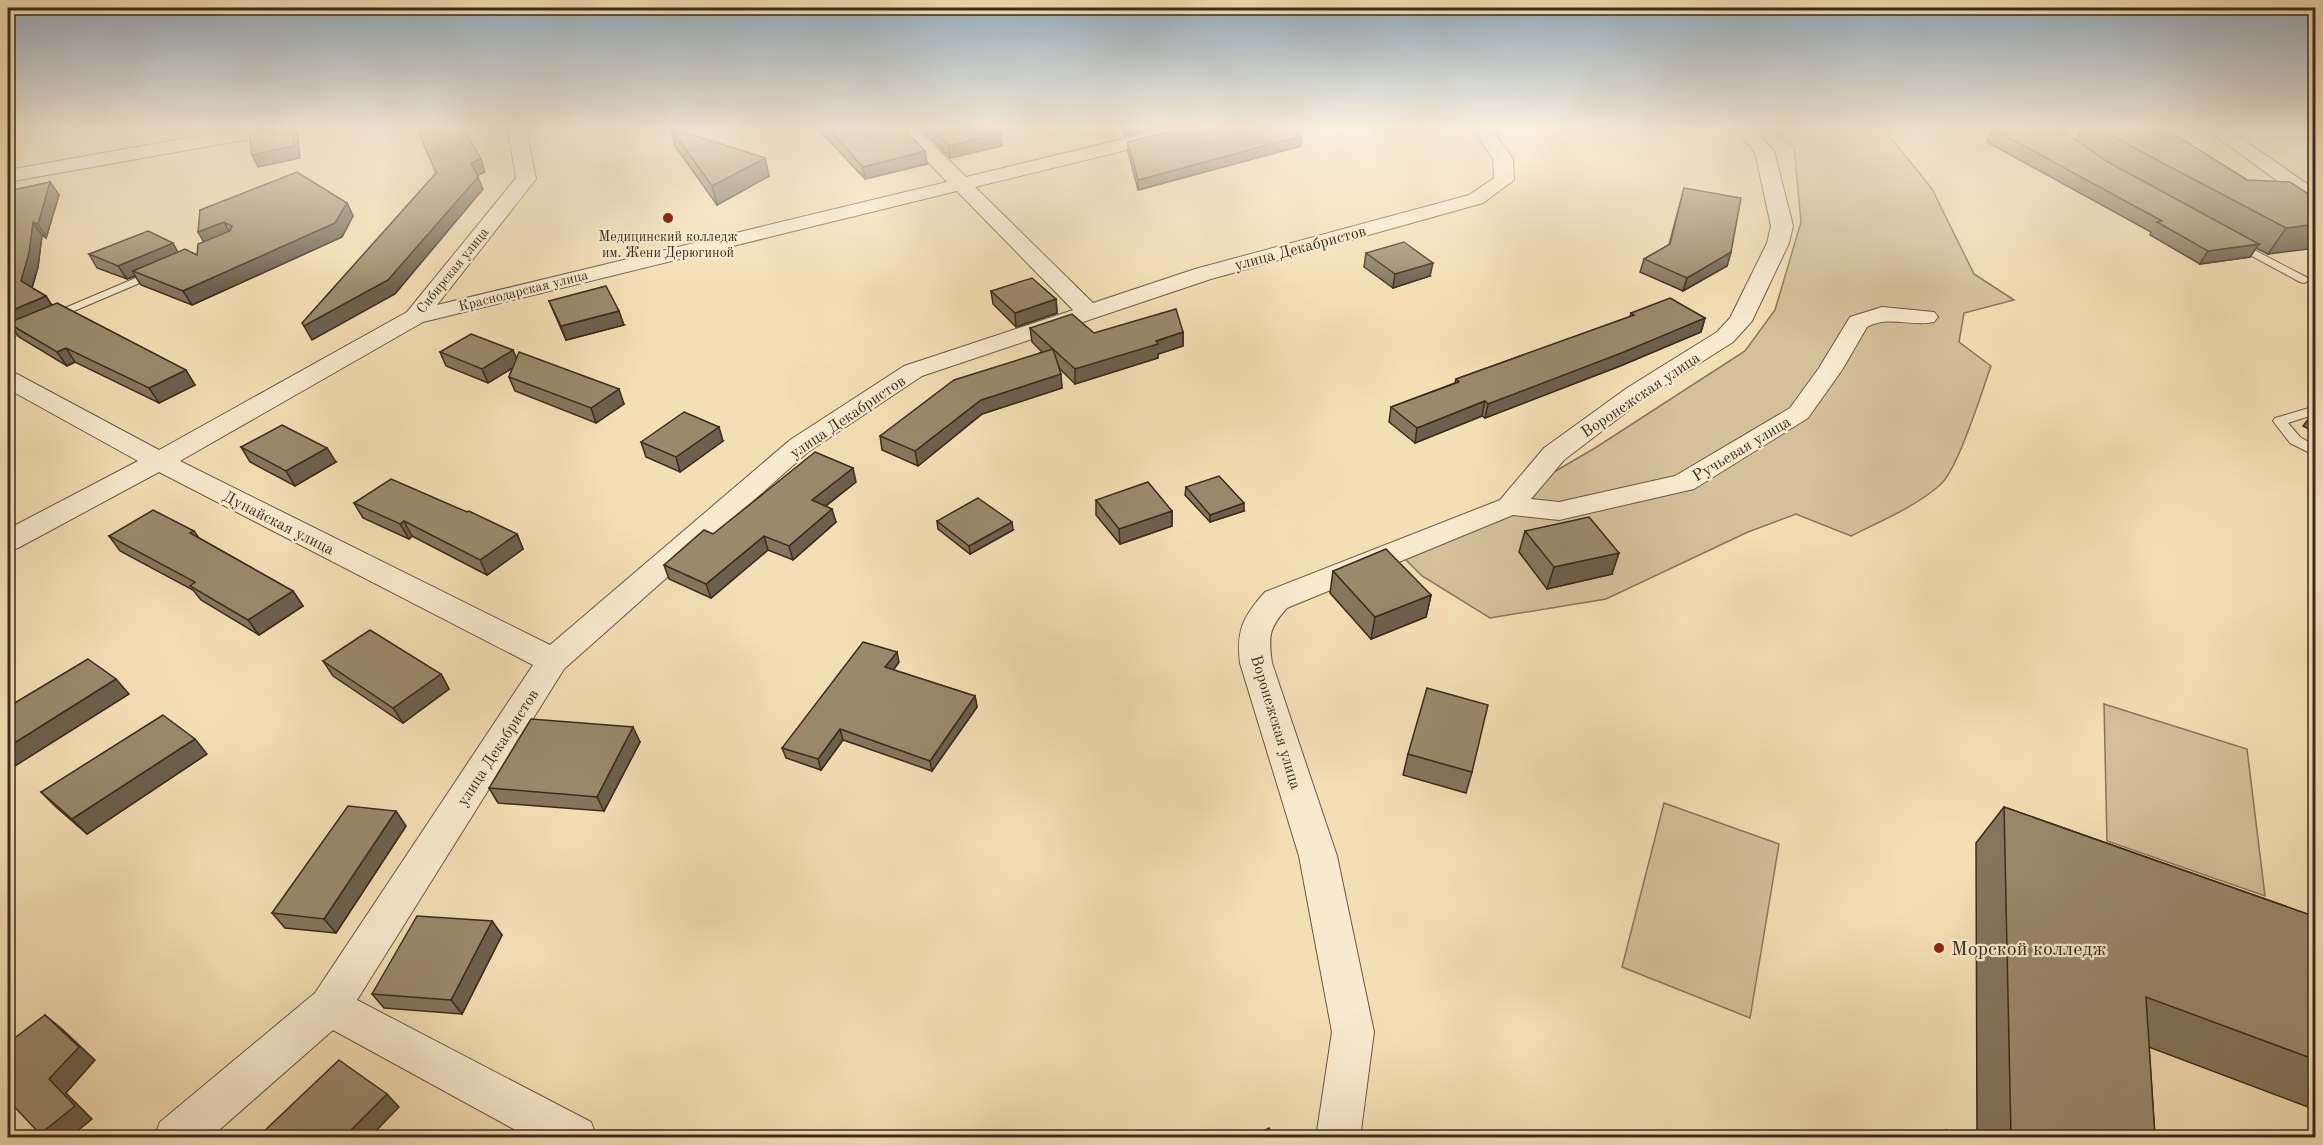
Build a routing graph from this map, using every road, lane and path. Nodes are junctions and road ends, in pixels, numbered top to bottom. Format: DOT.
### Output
graph roads {
  1 [pos="523,182"];
  2 [pos="969,182"];
  3 [pos="1500,182"];
  4 [pos="1772,182"];
  5 [pos="2291,182"];
  6 [pos="963,184"];
  7 [pos="2316,200"];
  8 [pos="2231,240"];
  9 [pos="168,267"];
  10 [pos="2304,280"];
  11 [pos="1089,312"];
  12 [pos="415,317"];
  13 [pos="1926,317"];
  14 [pos="8,336"];
  15 [pos="8,379"];
  16 [pos="2316,410"];
  17 [pos="2316,452"];
  18 [pos="159,461"];
  19 [pos="1510,506"];
  20 [pos="8,541"];
  21 [pos="553,660"];
  22 [pos="330,1007"];
  23 [pos="176,1137"];
  24 [pos="575,1137"];
  25 [pos="1338,1137"];
  1 -- 12 [label="street, Сибирская улица"];
  2 -- 6 [label="street, Краснодарская улица"];
  3 -- 11 [label="street, улица Декабристов"];
  4 -- 19 [label="street, Воронежская улица"];
  5 -- 7 [label="street"];
  6 -- 11 [label="street"];
  6 -- 12 [label="street, Краснодарская улица"];
  8 -- 10 [label="lane"];
  9 -- 14 [label="lane"];
  11 -- 21 [label="street, улица Декабристов"];
  12 -- 18 [label="street, Краснодарская улица"];
  13 -- 19 [label="street, Ручьевая улица"];
  15 -- 18 [label="street, Дунайская улица"];
  16 -- 17 [label="lane"];
  18 -- 20 [label="street, Краснодарская улица"];
  18 -- 21 [label="street, Дунайская улица"];
  19 -- 25 [label="street, Воронежская улица"];
  21 -- 22 [label="street, улица Декабристов"];
  22 -- 23 [label="street, улица Декабристов"];
  22 -- 24 [label="street"];
}
